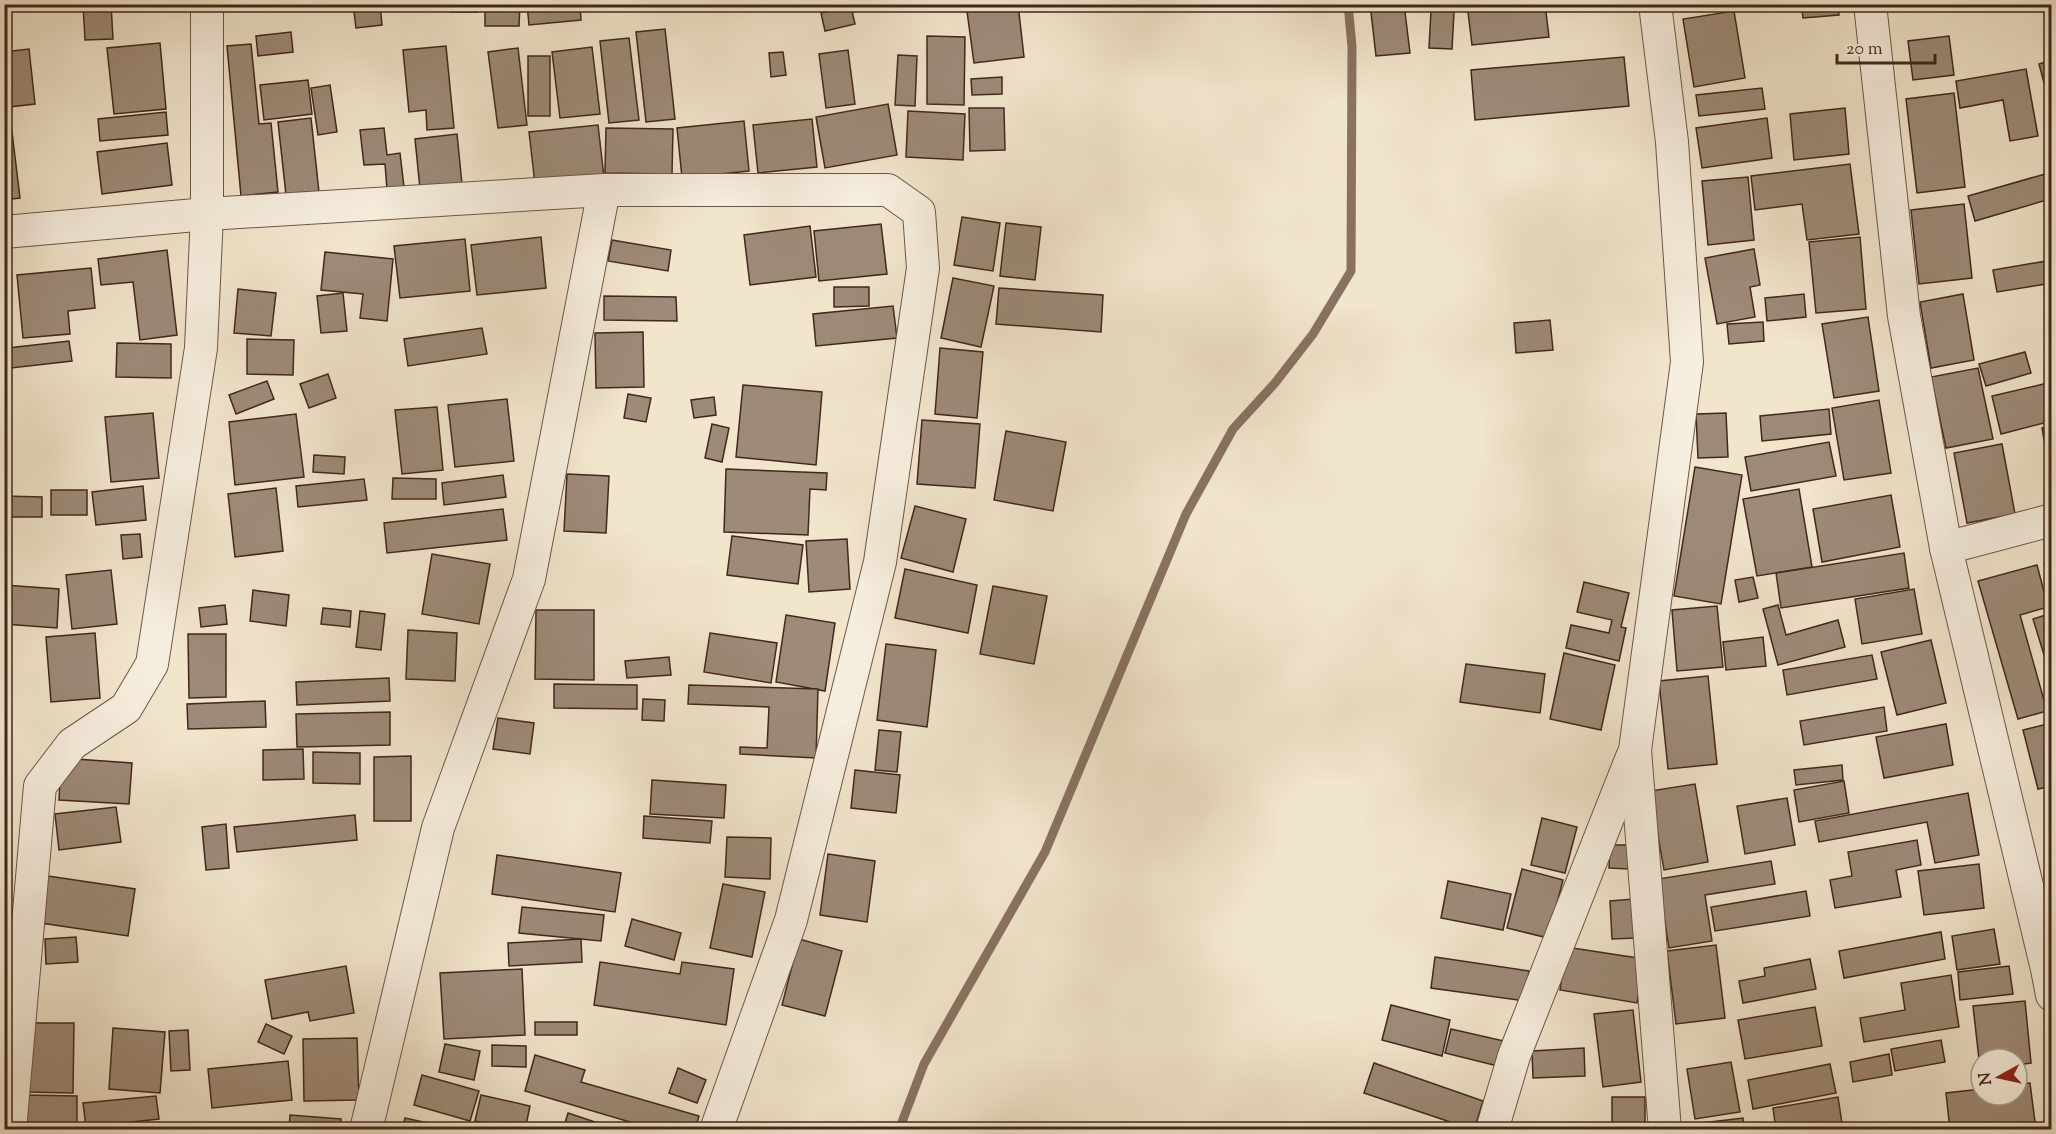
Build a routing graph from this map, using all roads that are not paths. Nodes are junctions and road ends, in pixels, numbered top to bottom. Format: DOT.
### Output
graph roads {
  1 [pos="207,4"];
  2 [pos="1655,4"];
  3 [pos="1870,4"];
  4 [pos="604,189"];
  5 [pos="207,214"];
  6 [pos="4,232"];
  7 [pos="2052,520"];
  8 [pos="1946,548"];
  9 [pos="1635,750"];
  10 [pos="2052,995"];
  11 [pos="10,1130"];
  12 [pos="366,1130"];
  13 [pos="716,1130"];
  14 [pos="1492,1130"];
  15 [pos="1665,1130"];
  1 -- 5 [label="street"];
  2 -- 9 [label="street"];
  3 -- 8 [label="street"];
  4 -- 5 [label="street"];
  4 -- 12 [label="street"];
  4 -- 13 [label="street"];
  5 -- 6 [label="street"];
  5 -- 11 [label="street"];
  7 -- 8 [label="street"];
  8 -- 10 [label="street"];
  9 -- 14 [label="street"];
  9 -- 15 [label="street"];
}
